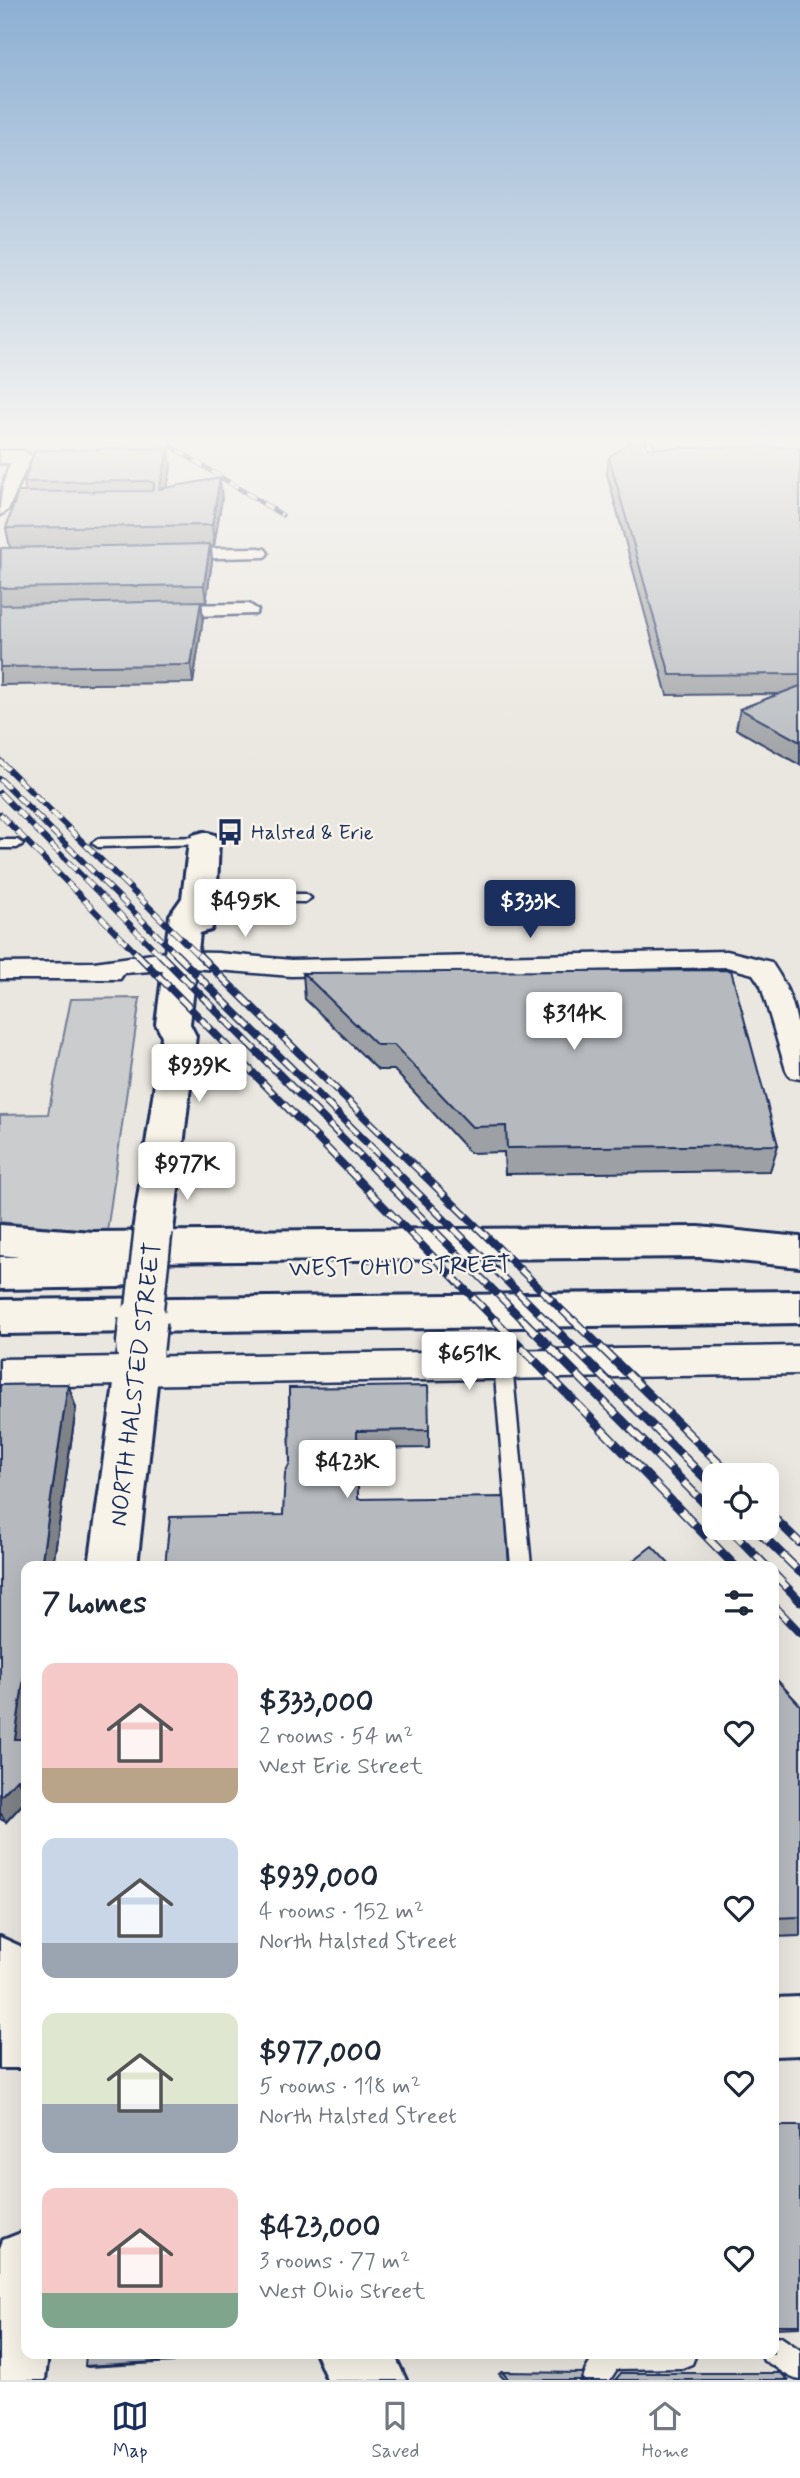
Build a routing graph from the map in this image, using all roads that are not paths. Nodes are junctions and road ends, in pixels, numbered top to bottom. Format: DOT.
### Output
graph roads {
  1 [pos="259,553"];
  2 [pos="150,555"];
  3 [pos="249,610"];
  4 [pos="138,611"];
  5 [pos="204,841"];
  6 [pos="98,843"];
  7 [pos="0,844"];
  8 [pos="17,844"];
  9 [pos="198,898"];
  10 [pos="305,898"];
  11 [pos="187,969"];
  12 [pos="0,971"];
  13 [pos="800,1070"];
  14 [pos="0,1240"];
  15 [pos="800,1254"];
  16 [pos="0,1273"];
  17 [pos="800,1307"];
  18 [pos="0,1317"];
  19 [pos="139,1359"];
  20 [pos="503,1364"];
  21 [pos="798,1366"];
  22 [pos="0,1373"];
  23 [pos="115,1561"];
  24 [pos="521,1561"];
  25 [pos="0,1966"];
  26 [pos="21,1993"];
  27 [pos="800,2026"];
  28 [pos="779,2027"];
  29 [pos="0,2038"];
  30 [pos="21,2038"];
  31 [pos="21,2302"];
  32 [pos="779,2351"];
  33 [pos="353,2359"];
  34 [pos="608,2359"];
  35 [pos="800,2368"];
  36 [pos="11,2380"];
  37 [pos="372,2380"];
  38 [pos="594,2380"];
  1 -- 2 [label="street"];
  3 -- 4 [label="street"];
  5 -- 6 [label="lane"];
  5 -- 9 [label="main road, NORTH HALSTED STREET"];
  7 -- 8 [label="lane"];
  9 -- 10 [label="lane"];
  9 -- 11 [label="main road, NORTH HALSTED STREET"];
  11 -- 12 [label="street"];
  11 -- 13 [label="street"];
  11 -- 19 [label="main road, NORTH HALSTED STREET, bridge"];
  14 -- 15 [label="main road"];
  15 -- 16 [label="main road, WEST OHIO STREET"];
  17 -- 18 [label="main road, WEST OHIO STREET"];
  19 -- 20 [label="street"];
  19 -- 22 [label="street"];
  19 -- 23 [label="main road, NORTH HALSTED STREET"];
  20 -- 21 [label="street"];
  20 -- 24 [label="lane"];
  25 -- 26 [label="main road"];
  27 -- 28 [label="main road"];
  29 -- 30 [label="main road"];
  31 -- 36 [label="main road"];
  32 -- 35 [label="lane"];
  33 -- 37 [label="main road"];
  34 -- 38 [label="lane"];
}
